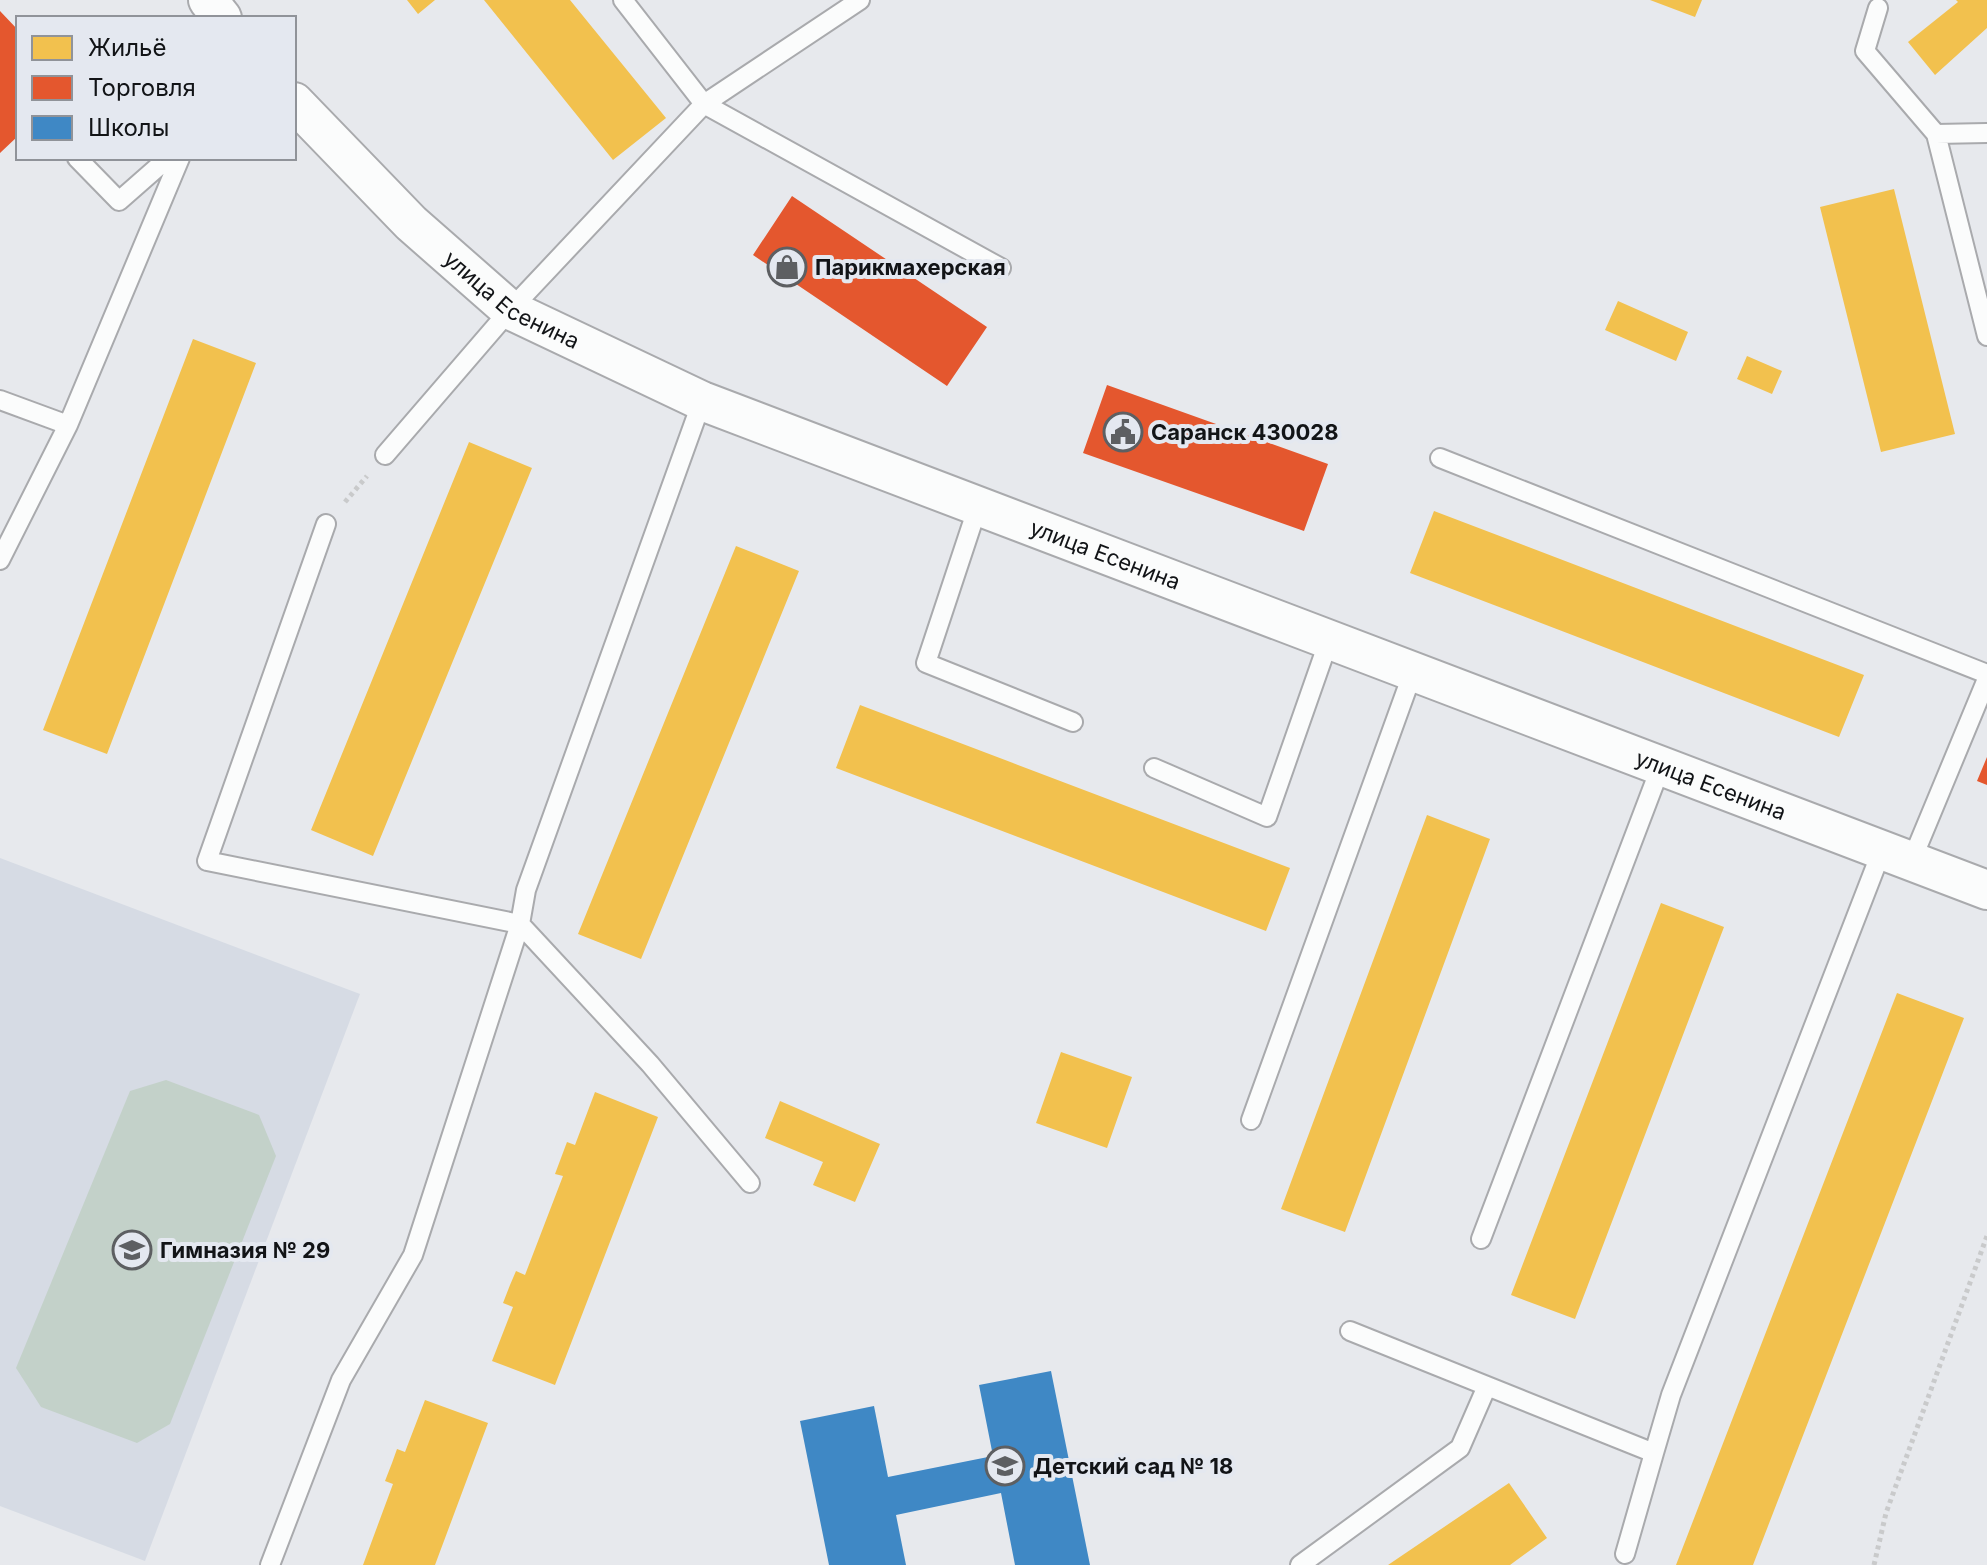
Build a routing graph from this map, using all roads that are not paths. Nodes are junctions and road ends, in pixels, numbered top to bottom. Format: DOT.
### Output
graph roads {
  1 [pos="208,0"];
  2 [pos="623,0"];
  3 [pos="860,0"];
  4 [pos="1878,8"];
  5 [pos="220,16"];
  6 [pos="296,104"];
  7 [pos="704,104"];
  8 [pos="1987,133"];
  9 [pos="1936,134"];
  10 [pos="79,160"];
  11 [pos="166,160"];
  12 [pos="179,160"];
  13 [pos="1001,268"];
  14 [pos="510,310"];
  15 [pos="1987,336"];
  16 [pos="0,400"];
  17 [pos="702,401"];
  18 [pos="68,425"];
  19 [pos="385,455"];
  20 [pos="1440,458"];
  21 [pos="978,506"];
  22 [pos="326,524"];
  23 [pos="0,560"];
  24 [pos="1329,640"];
  25 [pos="1413,672"];
  26 [pos="1987,677"];
  27 [pos="1073,722"];
  28 [pos="1661,766"];
  29 [pos="1154,768"];
  30 [pos="1897,856"];
  31 [pos="1987,890"];
  32 [pos="520,924"];
  33 [pos="1251,1120"];
  34 [pos="750,1183"];
  35 [pos="1481,1239"];
  36 [pos="1350,1331"];
  37 [pos="1487,1386"];
  38 [pos="1654,1453"];
  39 [pos="1625,1554"];
  40 [pos="270,1565"];
  41 [pos="1300,1565"];
  1 -- 5 [label="street"];
  2 -- 7 [label="lane"];
  3 -- 7 [label="lane"];
  4 -- 9 [label="lane"];
  6 -- 14 [label="street, улица Есенина"];
  7 -- 13 [label="lane"];
  7 -- 14 [label="lane"];
  8 -- 9 [label="lane"];
  9 -- 15 [label="lane"];
  10 -- 11 [label="lane"];
  12 -- 18 [label="lane"];
  14 -- 17 [label="street, улица Есенина"];
  14 -- 19 [label="lane"];
  16 -- 18 [label="lane"];
  17 -- 21 [label="street, улица Есенина"];
  17 -- 32 [label="lane"];
  18 -- 23 [label="lane"];
  20 -- 26 [label="lane"];
  21 -- 24 [label="street, улица Есенина"];
  21 -- 27 [label="lane"];
  22 -- 32 [label="lane"];
  24 -- 25 [label="street, улица Есенина"];
  24 -- 29 [label="lane"];
  25 -- 28 [label="street, улица Есенина"];
  25 -- 33 [label="lane"];
  26 -- 30 [label="lane"];
  28 -- 30 [label="street, улица Есенина"];
  28 -- 35 [label="lane"];
  30 -- 31 [label="street, улица Есенина"];
  30 -- 38 [label="lane"];
  32 -- 34 [label="lane"];
  32 -- 40 [label="lane"];
  36 -- 37 [label="lane"];
  37 -- 38 [label="lane"];
  37 -- 41 [label="lane"];
  38 -- 39 [label="lane"];
}
